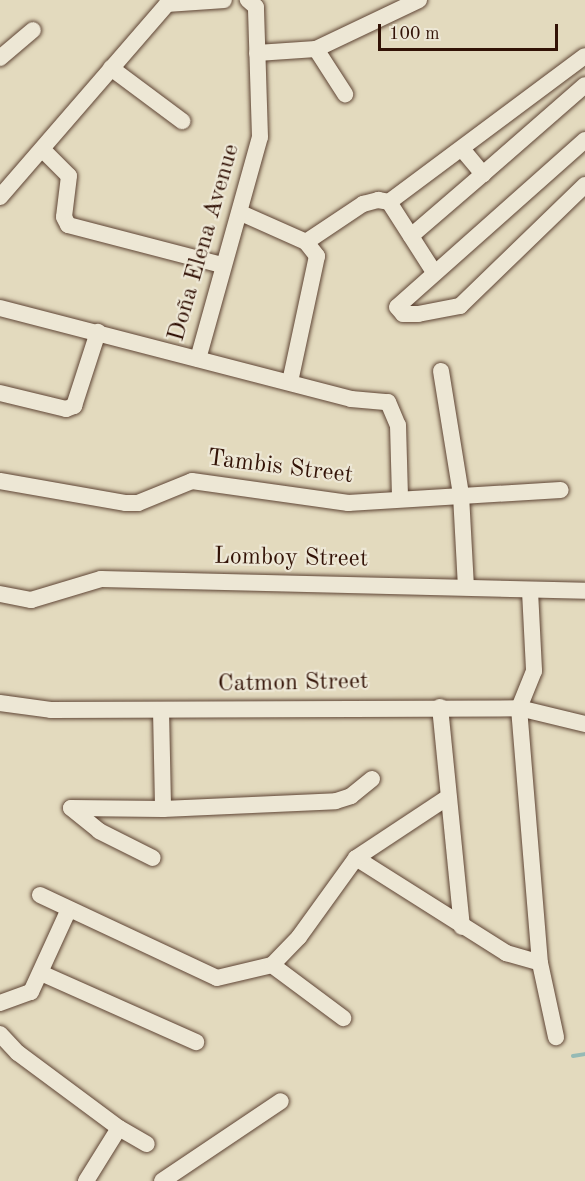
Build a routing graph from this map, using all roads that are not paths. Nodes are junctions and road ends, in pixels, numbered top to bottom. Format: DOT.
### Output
graph roads {
  1 [pos="224,0"];
  2 [pos="248,0"];
  3 [pos="418,0"];
  4 [pos="33,30"];
  5 [pos="316,49"];
  6 [pos="257,53"];
  7 [pos="585,56"];
  8 [pos="0,58"];
  9 [pos="111,69"];
  10 [pos="561,74"];
  11 [pos="581,88"];
  12 [pos="345,94"];
  13 [pos="182,121"];
  14 [pos="585,140"];
  15 [pos="462,148"];
  16 [pos="44,151"];
  17 [pos="483,174"];
  18 [pos="585,185"];
  19 [pos="0,197"];
  20 [pos="389,202"];
  21 [pos="242,213"];
  22 [pos="411,236"];
  23 [pos="306,242"];
  24 [pos="222,265"];
  25 [pos="434,272"];
  26 [pos="0,308"];
  27 [pos="98,332"];
  28 [pos="198,359"];
  29 [pos="441,371"];
  30 [pos="290,382"];
  31 [pos="0,393"];
  32 [pos="0,481"];
  33 [pos="561,490"];
  34 [pos="461,495"];
  35 [pos="400,498"];
  36 [pos="466,587"];
  37 [pos="530,591"];
  38 [pos="585,591"];
  39 [pos="0,594"];
  40 [pos="0,703"];
  41 [pos="440,707"];
  42 [pos="519,708"];
  43 [pos="161,710"];
  44 [pos="585,724"];
  45 [pos="372,779"];
  46 [pos="448,797"];
  47 [pos="164,809"];
  48 [pos="153,858"];
  49 [pos="356,858"];
  50 [pos="40,895"];
  51 [pos="69,909"];
  52 [pos="462,927"];
  53 [pos="540,963"];
  54 [pos="272,965"];
  55 [pos="41,973"];
  56 [pos="0,1003"];
  57 [pos="343,1018"];
  58 [pos="0,1034"];
  59 [pos="556,1037"];
  60 [pos="196,1042"];
  61 [pos="281,1101"];
  62 [pos="119,1128"];
  63 [pos="147,1144"];
  64 [pos="86,1181"];
  65 [pos="162,1181"];
  1 -- 9 [label="street"];
  2 -- 6 [label="street, Doña Elena Avenue"];
  3 -- 5 [label="street"];
  4 -- 8 [label="street"];
  5 -- 6 [label="street"];
  5 -- 12 [label="street"];
  6 -- 21 [label="street, Doña Elena Avenue"];
  7 -- 10 [label="street"];
  9 -- 13 [label="street"];
  9 -- 16 [label="street"];
  10 -- 11 [label="street"];
  10 -- 15 [label="street"];
  11 -- 17 [label="street"];
  14 -- 25 [label="street"];
  15 -- 17 [label="street"];
  15 -- 20 [label="street"];
  16 -- 19 [label="street"];
  16 -- 24 [label="street"];
  17 -- 22 [label="street"];
  18 -- 25 [label="street"];
  20 -- 22 [label="street"];
  20 -- 23 [label="street"];
  21 -- 23 [label="street"];
  21 -- 24 [label="street, Doña Elena Avenue"];
  22 -- 25 [label="street"];
  23 -- 30 [label="street"];
  24 -- 28 [label="street, Doña Elena Avenue"];
  26 -- 27 [label="street"];
  27 -- 28 [label="street"];
  27 -- 31 [label="street"];
  28 -- 30 [label="street"];
  29 -- 34 [label="street"];
  30 -- 35 [label="street"];
  32 -- 35 [label="street, Tambis Street"];
  33 -- 34 [label="street, Tambis Street"];
  34 -- 35 [label="street, Tambis Street"];
  34 -- 36 [label="street"];
  36 -- 37 [label="street, Lomboy Street"];
  36 -- 39 [label="street, Lomboy Street"];
  37 -- 38 [label="street, Lomboy Street"];
  37 -- 42 [label="street"];
  40 -- 43 [label="street, Catmon Street"];
  41 -- 42 [label="street, Catmon Street"];
  41 -- 43 [label="street, Catmon Street"];
  41 -- 46 [label="street"];
  42 -- 44 [label="street, Catmon Street"];
  42 -- 53 [label="street"];
  43 -- 47 [label="street"];
  45 -- 47 [label="street"];
  46 -- 49 [label="street"];
  46 -- 52 [label="street"];
  47 -- 48 [label="street"];
  49 -- 52 [label="street"];
  49 -- 54 [label="street"];
  50 -- 51 [label="street"];
  51 -- 54 [label="street"];
  51 -- 55 [label="street"];
  52 -- 53 [label="street"];
  53 -- 59 [label="street"];
  54 -- 57 [label="street"];
  55 -- 56 [label="street"];
  55 -- 60 [label="street"];
  58 -- 62 [label="street"];
  61 -- 65 [label="street"];
  62 -- 63 [label="street"];
  62 -- 64 [label="street"];
}
